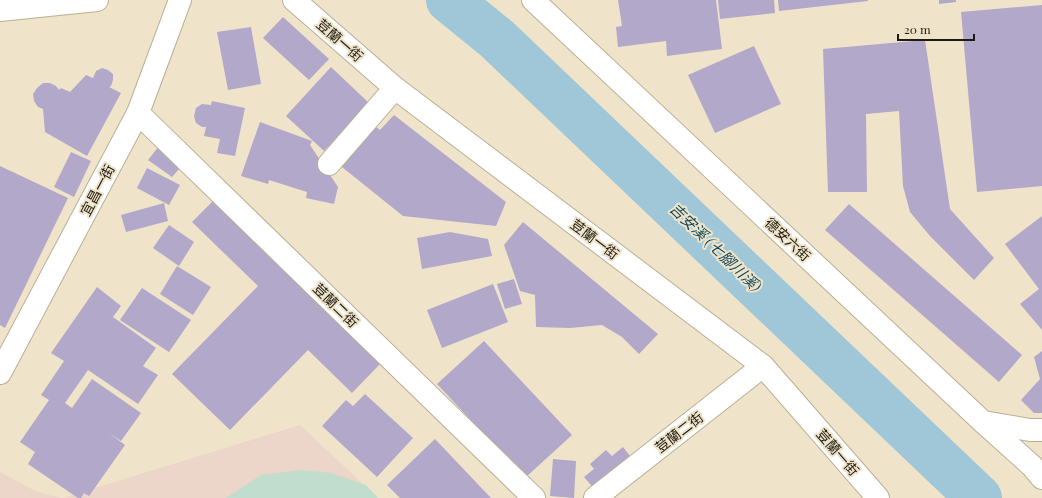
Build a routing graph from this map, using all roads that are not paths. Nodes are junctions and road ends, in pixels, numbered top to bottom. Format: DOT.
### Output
graph roads {
  1 [pos="97,0"];
  2 [pos="180,0"];
  3 [pos="294,0"];
  4 [pos="533,0"];
  5 [pos="0,10"];
  6 [pos="395,88"];
  7 [pos="138,113"];
  8 [pos="329,164"];
  9 [pos="763,366"];
  10 [pos="0,373"];
  11 [pos="983,422"];
  12 [pos="1042,430"];
  13 [pos="1042,478"];
  14 [pos="534,498"];
  15 [pos="594,498"];
  16 [pos="878,498"];
  1 -- 5 [label="street"];
  2 -- 7 [label="street, 宜昌一街"];
  3 -- 6 [label="street, 荳蘭一街"];
  4 -- 11 [label="street, 德安六街"];
  6 -- 8 [label="street"];
  6 -- 9 [label="street, 荳蘭一街"];
  7 -- 10 [label="street, 宜昌一街"];
  7 -- 14 [label="street, 荳蘭二街"];
  9 -- 15 [label="street, 荳蘭二街"];
  9 -- 16 [label="street, 荳蘭一街"];
  11 -- 12 [label="street"];
  11 -- 13 [label="street, 德安六街"];
}
